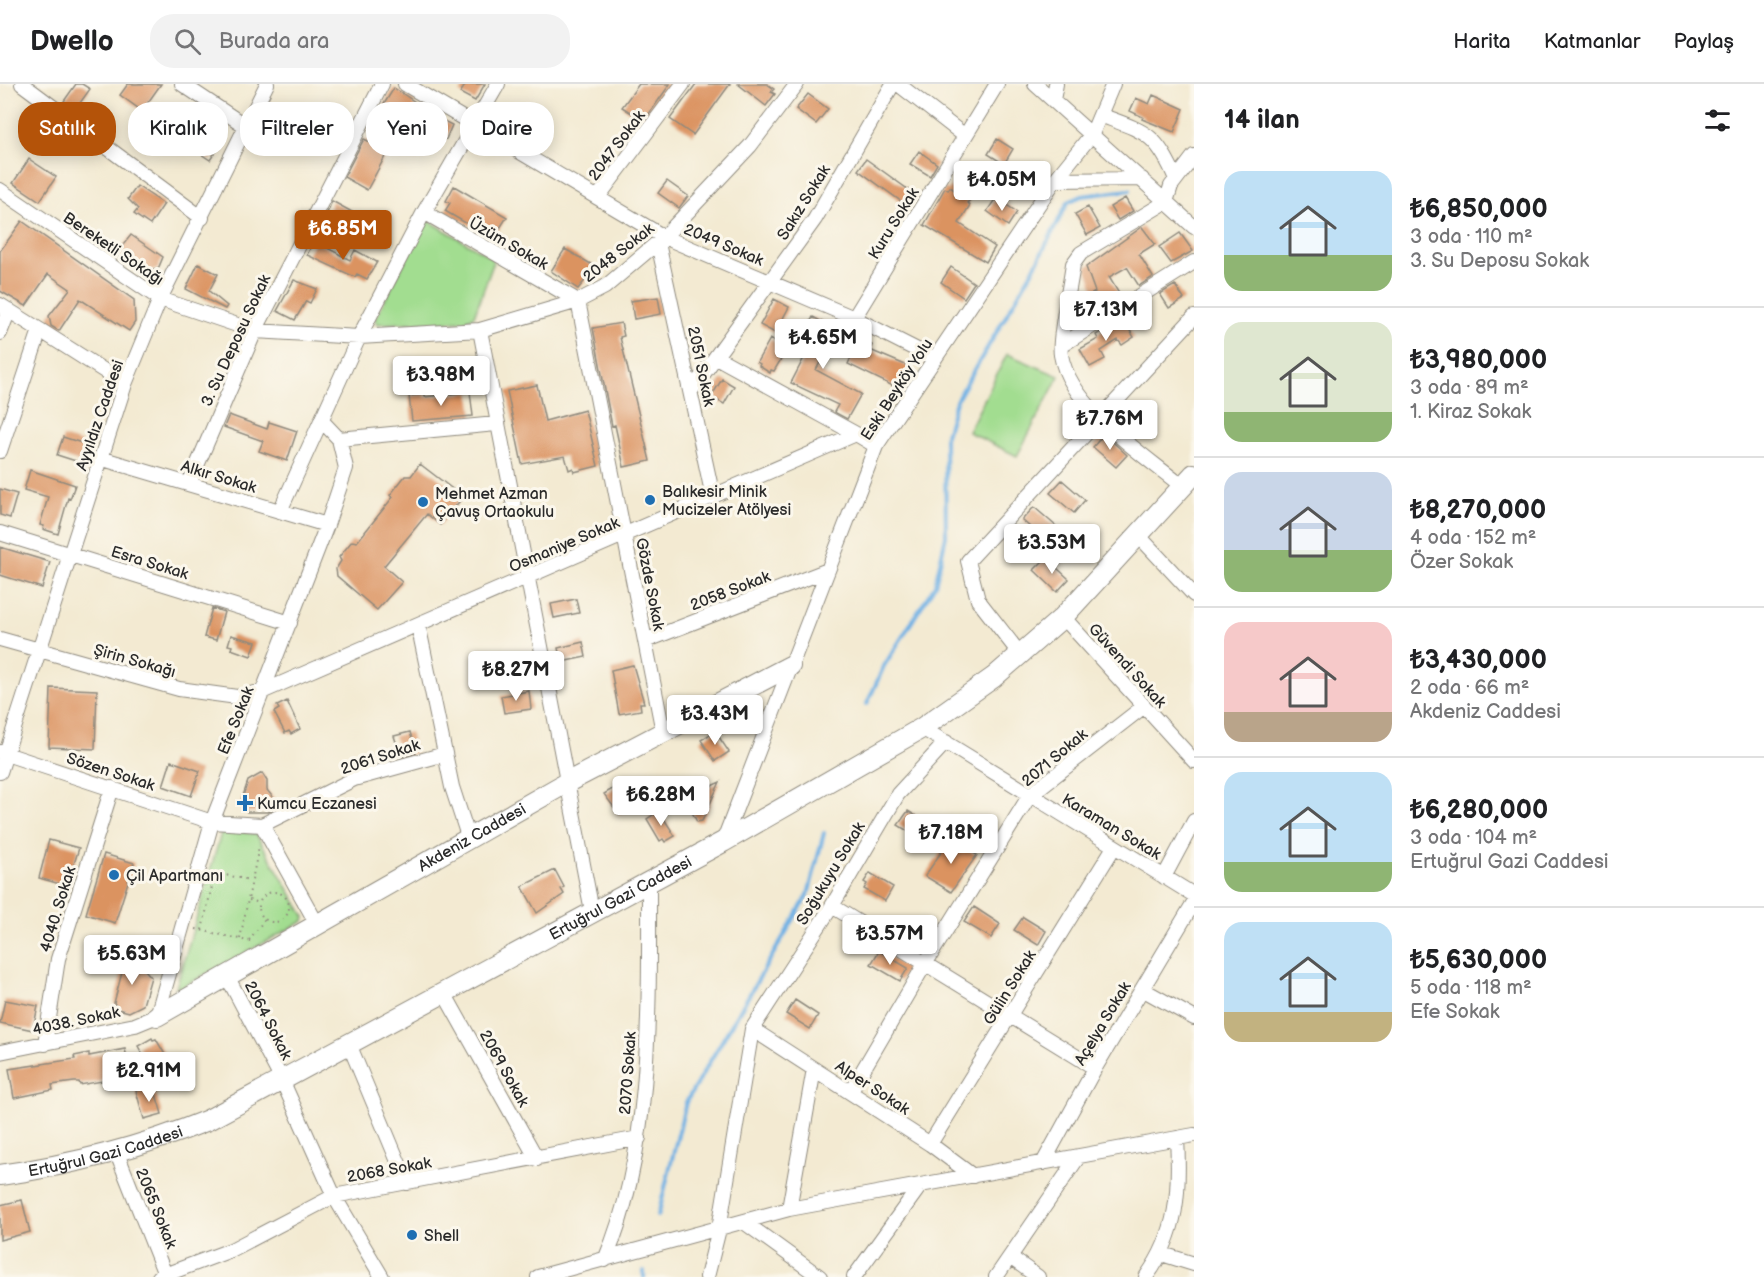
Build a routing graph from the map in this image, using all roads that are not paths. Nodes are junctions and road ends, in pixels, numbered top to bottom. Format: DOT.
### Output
graph roads {
  1 [pos="22,84"];
  2 [pos="183,84"];
  3 [pos="267,84"];
  4 [pos="382,84"];
  5 [pos="405,84"];
  6 [pos="498,84"];
  7 [pos="683,84"];
  8 [pos="797,84"];
  9 [pos="893,84"];
  10 [pos="898,84"];
  11 [pos="997,84"];
  12 [pos="1035,84"];
  13 [pos="1056,84"];
  14 [pos="1113,84"];
  15 [pos="1053,100"];
  16 [pos="259,102"];
  17 [pos="489,102"];
  18 [pos="460,115"];
  19 [pos="1100,115"];
  20 [pos="240,122"];
  21 [pos="1092,134"];
  22 [pos="965,136"];
  23 [pos="240,141"];
  24 [pos="460,153"];
  25 [pos="529,156"];
  26 [pos="1194,156"];
  27 [pos="1142,179"];
  28 [pos="1176,179"];
  29 [pos="1055,180"];
  30 [pos="0,190"];
  31 [pos="598,197"];
  32 [pos="1166,202"];
  33 [pos="424,212"];
  34 [pos="202,218"];
  35 [pos="1194,227"];
  36 [pos="661,240"];
  37 [pos="1194,262"];
  38 [pos="770,282"];
  39 [pos="160,299"];
  40 [pos="578,302"];
  41 [pos="4,307"];
  42 [pos="1194,317"];
  43 [pos="854,318"];
  44 [pos="40,330"];
  45 [pos="480,330"];
  46 [pos="255,331"];
  47 [pos="0,333"];
  48 [pos="359,337"];
  49 [pos="1062,345"];
  50 [pos="716,357"];
  51 [pos="935,359"];
  52 [pos="125,384"];
  53 [pos="691,391"];
  54 [pos="321,420"];
  55 [pos="1102,420"];
  56 [pos="496,424"];
  57 [pos="856,434"];
  58 [pos="339,439"];
  59 [pos="876,446"];
  60 [pos="0,451"];
  61 [pos="100,458"];
  62 [pos="1189,480"];
  63 [pos="189,484"];
  64 [pos="713,497"];
  65 [pos="280,511"];
  66 [pos="327,525"];
  67 [pos="0,533"];
  68 [pos="1138,535"];
  69 [pos="624,536"];
  70 [pos="70,555"];
  71 [pos="828,570"];
  72 [pos="528,577"];
  73 [pos="1194,596"];
  74 [pos="1063,617"];
  75 [pos="290,623"];
  76 [pos="418,624"];
  77 [pos="0,639"];
  78 [pos="645,641"];
  79 [pos="39,650"];
  80 [pos="1020,654"];
  81 [pos="790,666"];
  82 [pos="264,691"];
  83 [pos="1143,707"];
  84 [pos="922,728"];
  85 [pos="663,732"];
  86 [pos="946,742"];
  87 [pos="3,753"];
  88 [pos="445,754"];
  89 [pos="1194,761"];
  90 [pos="0,772"];
  91 [pos="566,783"];
  92 [pos="112,788"];
  93 [pos="1030,795"];
  94 [pos="1194,821"];
  95 [pos="212,822"];
  96 [pos="262,825"];
  97 [pos="469,839"];
  98 [pos="723,842"];
  99 [pos="1114,847"];
  100 [pos="1164,877"];
  101 [pos="650,882"];
  102 [pos="1194,895"];
  103 [pos="1194,903"];
  104 [pos="832,906"];
  105 [pos="592,911"];
  106 [pos="317,924"];
  107 [pos="925,964"];
  108 [pos="227,976"];
  109 [pos="1142,989"];
  110 [pos="444,993"];
  111 [pos="157,1016"];
  112 [pos="1010,1017"];
  113 [pos="1194,1018"];
  114 [pos="752,1029"];
  115 [pos="45,1044"];
  116 [pos="349,1044"];
  117 [pos="0,1052"];
  118 [pos="1095,1068"];
  119 [pos="814,1069"];
  120 [pos="282,1080"];
  121 [pos="850,1092"];
  122 [pos="1194,1135"];
  123 [pos="639,1138"];
  124 [pos="1177,1138"];
  125 [pos="930,1144"];
  126 [pos="116,1150"];
  127 [pos="1079,1156"];
  128 [pos="537,1159"];
  129 [pos="1042,1163"];
  130 [pos="0,1175"];
  131 [pos="973,1176"];
  132 [pos="407,1183"];
  133 [pos="920,1185"];
  134 [pos="334,1196"];
  135 [pos="789,1209"];
  136 [pos="744,1222"];
  137 [pos="719,1229"];
  138 [pos="1162,1254"];
  139 [pos="1010,1257"];
  140 [pos="605,1260"];
  141 [pos="1194,1264"];
  142 [pos="586,1271"];
  143 [pos="163,1276"];
  144 [pos="382,1277"];
  145 [pos="538,1277"];
  146 [pos="707,1277"];
  147 [pos="820,1277"];
  148 [pos="854,1277"];
  149 [pos="996,1277"];
  150 [pos="1038,1277"];
  151 [pos="1146,1277"];
  1 -- 34 [label="street"];
  2 -- 20 [label="street"];
  3 -- 16 [label="street, Ayyıldız Caddesi"];
  4 -- 46 [label="street, 3. Su Deposu Sokak"];
  5 -- 18 [label="street, 2049 Sokak"];
  6 -- 17 [label="street"];
  7 -- 31 [label="street, 2047 Sokak"];
  8 -- 36 [label="street, 2048 Sokak"];
  9 -- 38 [label="street, Sakız Sokak"];
  10 -- 22 [label="street"];
  11 -- 22 [label="street, Kuru Sokak"];
  12 -- 15 [label="street"];
  13 -- 15 [label="street"];
  14 -- 19 [label="street, Eski Beyköy Yolu"];
  15 -- 21 [label="street"];
  19 -- 21 [label="street, Eski Beyköy Yolu"];
  19 -- 28 [label="street"];
  21 -- 27 [label="street"];
  21 -- 29 [label="street, Eski Beyköy Yolu"];
  22 -- 43 [label="street, Kuru Sokak"];
  23 -- 34 [label="street, Ayyıldız Caddesi"];
  24 -- 33 [label="street"];
  25 -- 31 [label="street, 2049 Sokak"];
  26 -- 28 [label="street"];
  27 -- 29 [label="street"];
  27 -- 32 [label="street"];
  28 -- 32 [label="street"];
  29 -- 51 [label="street, Eski Beyköy Yolu"];
  30 -- 39 [label="street, Bereketli Sokağı"];
  31 -- 36 [label="street, 2049 Sokak"];
  32 -- 35 [label="street"];
  32 -- 49 [label="street"];
  33 -- 40 [label="street, Üzüm Sokak"];
  33 -- 48 [label="street"];
  34 -- 39 [label="street, Ayyıldız Caddesi"];
  36 -- 38 [label="street, 2049 Sokak"];
  36 -- 40 [label="street, 2048 Sokak"];
  36 -- 53 [label="street, 2051 Sokak"];
  37 -- 49 [label="street"];
  38 -- 43 [label="street, 2049 Sokak"];
  38 -- 50 [label="street, Sakız Sokak"];
  39 -- 46 [label="street, Bereketli Sokağı"];
  39 -- 52 [label="street, Ayyıldız Caddesi"];
  40 -- 45 [label="street, 2048 Sokak"];
  40 -- 69 [label="street, Gözde Sokak"];
  41 -- 44 [label="street"];
  41 -- 47 [label="street"];
  42 -- 55 [label="street"];
  43 -- 51 [label="street, 2049 Sokak"];
  44 -- 52 [label="street"];
  44 -- 60 [label="street"];
  45 -- 48 [label="street, 2048 Sokak"];
  45 -- 56 [label="street"];
  46 -- 48 [label="street, Bereketli Sokağı"];
  46 -- 63 [label="street, 3. Su Deposu Sokak"];
  48 -- 54 [label="street"];
  49 -- 55 [label="street"];
  50 -- 53 [label="street, Sakız Sokak"];
  50 -- 57 [label="street"];
  51 -- 59 [label="street, Eski Beyköy Yolu"];
  52 -- 61 [label="street, Ayyıldız Caddesi"];
  53 -- 64 [label="street, 2051 Sokak"];
  54 -- 58 [label="street"];
  54 -- 65 [label="street"];
  55 -- 62 [label="street"];
  55 -- 80 [label="street"];
  56 -- 58 [label="street"];
  56 -- 72 [label="street"];
  57 -- 59 [label="street"];
  57 -- 64 [label="street, Osmaniye Sokak"];
  58 -- 66 [label="street, Efe Sokak"];
  59 -- 71 [label="street, Eski Beyköy Yolu"];
  61 -- 63 [label="street, Alkır Sokak"];
  61 -- 70 [label="street, Ayyıldız Caddesi"];
  62 -- 68 [label="main road, Ertuğrul Gazi Caddesi"];
  63 -- 65 [label="street, Alkır Sokak"];
  64 -- 69 [label="street, Osmaniye Sokak"];
  65 -- 66 [label="street, Alkır Sokak"];
  66 -- 75 [label="street, Efe Sokak"];
  67 -- 70 [label="street, Esra Sokak"];
  68 -- 73 [label="street"];
  68 -- 74 [label="main road, Ertuğrul Gazi Caddesi"];
  69 -- 72 [label="street, Osmaniye Sokak"];
  69 -- 78 [label="street, Gözde Sokak"];
  70 -- 75 [label="street, Esra Sokak"];
  70 -- 79 [label="street, Ayyıldız Caddesi"];
  71 -- 78 [label="street, 2058 Sokak"];
  71 -- 81 [label="street, Eski Beyköy Yolu"];
  72 -- 76 [label="street, Osmaniye Sokak"];
  72 -- 91 [label="street"];
  74 -- 80 [label="main road, Ertuğrul Gazi Caddesi"];
  74 -- 83 [label="street, Güvendi Sokak"];
  75 -- 82 [label="street, Efe Sokak"];
  76 -- 82 [label="street, Osmaniye Sokak"];
  76 -- 88 [label="street"];
  77 -- 79 [label="street, Şirin Sokağı"];
  78 -- 85 [label="street, Gözde Sokak"];
  79 -- 82 [label="street, Şirin Sokağı"];
  79 -- 87 [label="street, Ayyıldız Caddesi"];
  80 -- 84 [label="main road, Ertuğrul Gazi Caddesi"];
  81 -- 85 [label="main road, Akdeniz Caddesi"];
  81 -- 98 [label="street, Eski Beyköy Yolu"];
  82 -- 95 [label="street, Efe Sokak"];
  83 -- 89 [label="street, Güvendi Sokak"];
  83 -- 93 [label="street, 2071 Sokak"];
  84 -- 86 [label="street, Karaman Sokak"];
  84 -- 98 [label="main road, Ertuğrul Gazi Caddesi"];
  85 -- 91 [label="main road, Akdeniz Caddesi"];
  86 -- 93 [label="street, Karaman Sokak"];
  86 -- 104 [label="street, Soğukuyu Sokak"];
  87 -- 90 [label="street, Ayyıldız Caddesi"];
  87 -- 92 [label="street, Sözen Sokak"];
  88 -- 96 [label="street, 2061 Sokak"];
  88 -- 97 [label="street"];
  91 -- 97 [label="main road, Akdeniz Caddesi"];
  91 -- 105 [label="street"];
  92 -- 95 [label="street, Sözen Sokak"];
  92 -- 115 [label="street, 4040. Sokak"];
  93 -- 99 [label="street, Karaman Sokak"];
  93 -- 107 [label="street, 2071 Sokak"];
  94 -- 100 [label="street"];
  95 -- 96 [label="street, Sözen Sokak"];
  95 -- 111 [label="street, Efe Sokak"];
  96 -- 106 [label="street"];
  97 -- 106 [label="main road, Akdeniz Caddesi"];
  98 -- 101 [label="main road, Ertuğrul Gazi Caddesi"];
  99 -- 100 [label="street, Karaman Sokak"];
  99 -- 112 [label="street, Gülin Sokak"];
  100 -- 102 [label="street, Karaman Sokak"];
  101 -- 105 [label="main road, Ertuğrul Gazi Caddesi"];
  101 -- 123 [label="street, 2070 Sokak"];
  103 -- 109 [label="street, Açelya Sokak"];
  104 -- 107 [label="street"];
  104 -- 114 [label="street, Soğukuyu Sokak"];
  105 -- 110 [label="main road, Ertuğrul Gazi Caddesi"];
  106 -- 108 [label="main road, Akdeniz Caddesi"];
  107 -- 112 [label="street"];
  107 -- 121 [label="street, 2071 Sokak"];
  108 -- 111 [label="main road, Akdeniz Caddesi"];
  108 -- 120 [label="street, 2064 Sokak"];
  109 -- 113 [label="street"];
  109 -- 118 [label="street, Açelya Sokak"];
  110 -- 116 [label="main road, Ertuğrul Gazi Caddesi"];
  110 -- 128 [label="street, 2069 Sokak"];
  111 -- 115 [label="street, 4038. Sokak"];
  112 -- 118 [label="street"];
  112 -- 125 [label="street, Gülin Sokak"];
  114 -- 119 [label="street, Alper Sokak"];
  114 -- 137 [label="street"];
  115 -- 117 [label="street, 4038. Sokak"];
  116 -- 120 [label="main road, Ertuğrul Gazi Caddesi"];
  116 -- 132 [label="street"];
  118 -- 129 [label="street, Açelya Sokak"];
  119 -- 121 [label="street, Alper Sokak"];
  119 -- 135 [label="street"];
  120 -- 126 [label="main road, Ertuğrul Gazi Caddesi"];
  120 -- 134 [label="street, 2064 Sokak"];
  121 -- 125 [label="street, Alper Sokak"];
  122 -- 124 [label="street"];
  123 -- 128 [label="street, 2068 Sokak"];
  123 -- 140 [label="street, 2070 Sokak"];
  124 -- 127 [label="street"];
  124 -- 138 [label="street"];
  125 -- 131 [label="street, Alper Sokak"];
  126 -- 130 [label="main road, Ertuğrul Gazi Caddesi"];
  126 -- 143 [label="street, 2065 Sokak"];
  127 -- 129 [label="street"];
  127 -- 139 [label="street"];
  128 -- 132 [label="street, 2068 Sokak"];
  129 -- 131 [label="street"];
  131 -- 133 [label="street"];
  132 -- 134 [label="street, 2068 Sokak"];
  133 -- 135 [label="street"];
  133 -- 148 [label="street"];
  134 -- 143 [label="street, 2068 Sokak"];
  134 -- 144 [label="street, 2064 Sokak"];
  135 -- 136 [label="street"];
  136 -- 137 [label="street"];
  136 -- 147 [label="street"];
  137 -- 140 [label="street"];
  137 -- 146 [label="street"];
  138 -- 141 [label="street"];
  138 -- 151 [label="street"];
  139 -- 149 [label="street"];
  139 -- 150 [label="street"];
  140 -- 142 [label="street"];
  142 -- 145 [label="street"];
}
